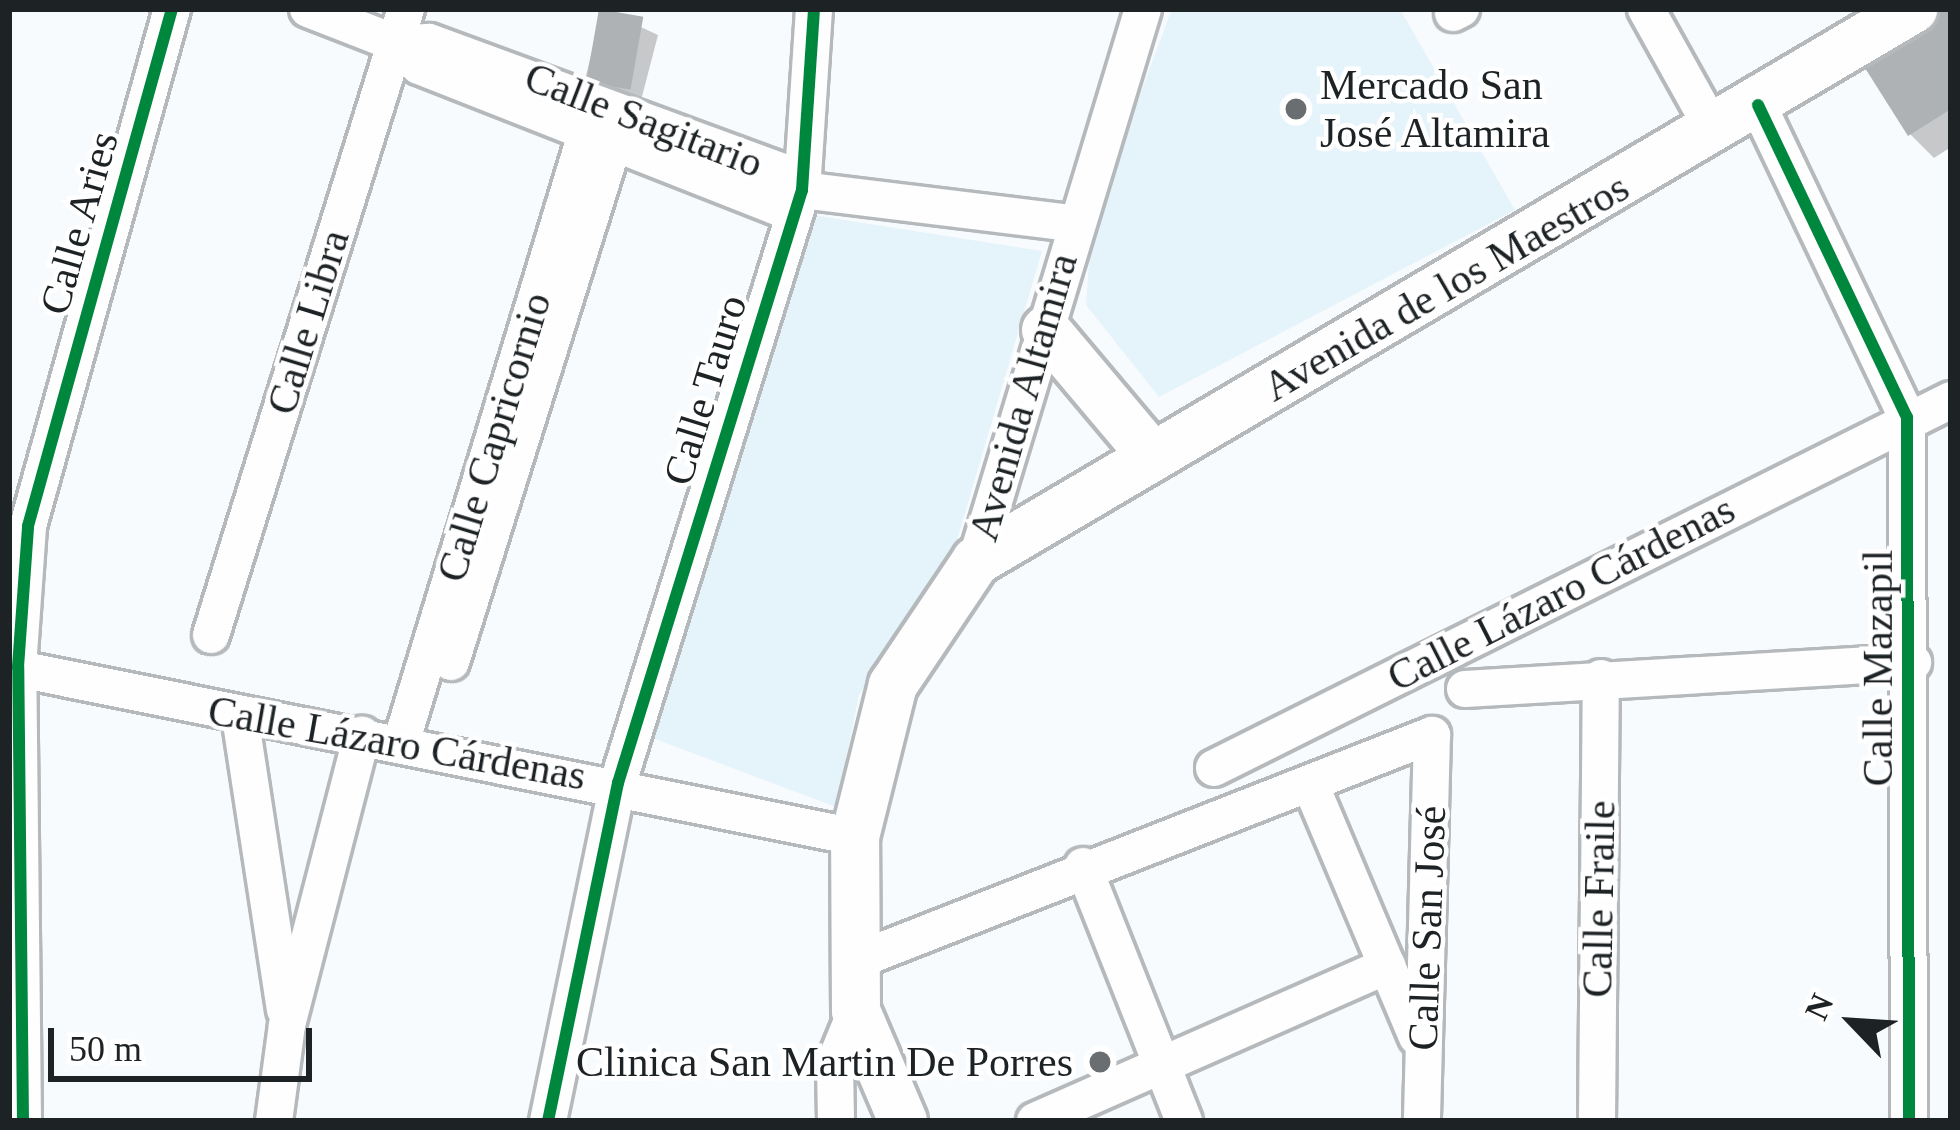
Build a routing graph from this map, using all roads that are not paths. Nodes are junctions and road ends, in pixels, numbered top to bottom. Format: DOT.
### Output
graph roads {
  1 [pos="172,9"];
  2 [pos="308,9"];
  3 [pos="814,9"];
  4 [pos="1143,9"];
  5 [pos="1646,9"];
  6 [pos="1913,9"];
  7 [pos="400,26"];
  8 [pos="1758,105"];
  9 [pos="1714,131"];
  10 [pos="600,139"];
  11 [pos="802,190"];
  12 [pos="1072,223"];
  13 [pos="1046,330"];
  14 [pos="1951,400"];
  15 [pos="1907,418"];
  16 [pos="1153,457"];
  17 [pos="976,561"];
  18 [pos="211,635"];
  19 [pos="1913,662"];
  20 [pos="14,667"];
  21 [pos="1601,678"];
  22 [pos="1465,689"];
  23 [pos="240,716"];
  24 [pos="362,735"];
  25 [pos="1432,735"];
  26 [pos="414,741"];
  27 [pos="1214,768"];
  28 [pos="617,783"];
  29 [pos="1312,785"];
  30 [pos="855,837"];
  31 [pos="1083,866"];
  32 [pos="853,962"];
  33 [pos="1387,966"];
  34 [pos="856,1011"];
  35 [pos="287,1025"];
  36 [pos="1423,1052"];
  37 [pos="1162,1067"];
  38 [pos="22,1121"];
  39 [pos="274,1121"];
  40 [pos="548,1121"];
  41 [pos="836,1121"];
  42 [pos="903,1121"];
  43 [pos="1035,1121"];
  44 [pos="1184,1121"];
  45 [pos="1422,1121"];
  46 [pos="1597,1121"];
  47 [pos="1909,1121"];
  1 -- 20 [label="street, Calle Aries"];
  2 -- 7 [label="street, Calle Sagitario"];
  3 -- 11 [label="street, Calle Tauro"];
  4 -- 12 [label="street, Avenida Altamira"];
  5 -- 9 [label="street"];
  6 -- 8 [label="main road, Avenida de los Maestros"];
  7 -- 10 [label="street, Calle Sagitario"];
  7 -- 11 [label="street, Calle Sagitario"];
  7 -- 18 [label="street, Calle Libra"];
  8 -- 9 [label="main road, Avenida de los Maestros"];
  8 -- 15 [label="street, Calle Mazapil"];
  9 -- 16 [label="main road, Avenida de los Maestros"];
  10 -- 11 [label="street, Calle Sagitario"];
  10 -- 26 [label="street, Calle Capricornio"];
  11 -- 12 [label="street"];
  11 -- 28 [label="street, Calle Tauro"];
  12 -- 13 [label="street, Avenida Altamira"];
  13 -- 16 [label="main road"];
  13 -- 17 [label="street, Avenida Altamira"];
  14 -- 15 [label="street, Calle Lázaro Cárdenas"];
  15 -- 19 [label="street, Calle Mazapil"];
  15 -- 27 [label="street, Calle Lázaro Cárdenas"];
  16 -- 17 [label="main road, Avenida de los Maestros"];
  17 -- 30 [label="main road, Avenida Altamira"];
  19 -- 21 [label="street"];
  19 -- 47 [label="street, Calle Mazapil"];
  20 -- 23 [label="street, Calle Lázaro Cárdenas"];
  20 -- 38 [label="street, Calle Aries"];
  21 -- 22 [label="street"];
  21 -- 46 [label="street, Calle Fraile"];
  23 -- 24 [label="street, Calle Lázaro Cárdenas"];
  23 -- 35 [label="street"];
  24 -- 26 [label="street, Calle Lázaro Cárdenas"];
  24 -- 35 [label="street"];
  25 -- 29 [label="street, Calle Lázaro Cárdenas"];
  25 -- 36 [label="street, Calle San José"];
  26 -- 28 [label="street, Calle Lázaro Cárdenas"];
  28 -- 30 [label="street, Calle Lázaro Cárdenas"];
  28 -- 40 [label="street, Calle Tauro"];
  29 -- 31 [label="street, Calle Lázaro Cárdenas"];
  29 -- 33 [label="street"];
  30 -- 32 [label="main road, Avenida Altamira"];
  31 -- 32 [label="street, Calle Lázaro Cárdenas"];
  31 -- 37 [label="street"];
  32 -- 34 [label="main road, Avenida Altamira"];
  33 -- 36 [label="street"];
  33 -- 37 [label="street"];
  34 -- 41 [label="street"];
  34 -- 42 [label="main road, Avenida Altamira"];
  35 -- 39 [label="street"];
  36 -- 45 [label="street, Calle San José"];
  37 -- 43 [label="street"];
  37 -- 44 [label="street"];
}
